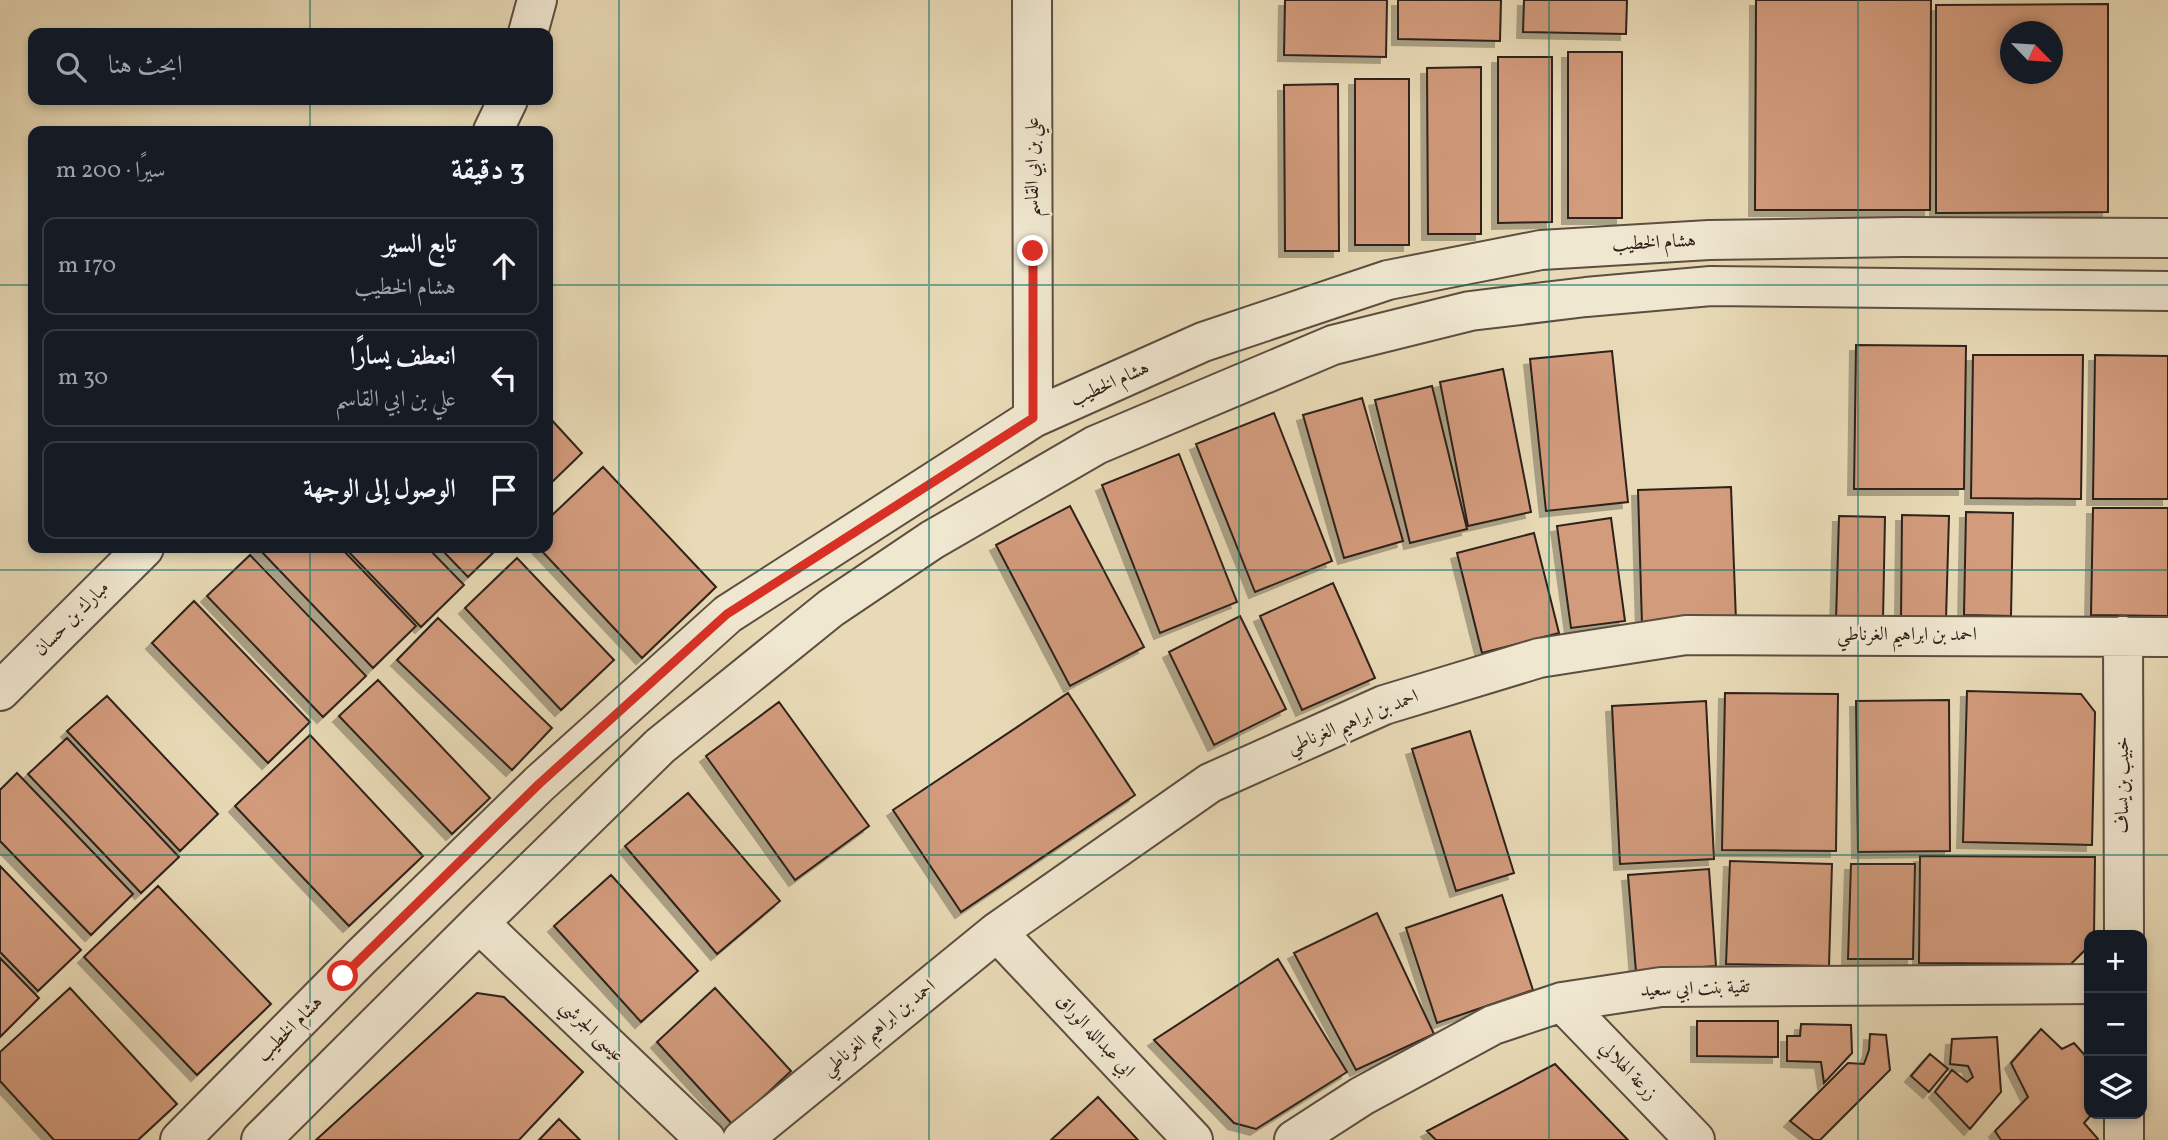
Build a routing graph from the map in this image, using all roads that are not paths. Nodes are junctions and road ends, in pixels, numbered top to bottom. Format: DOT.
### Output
graph roads {
  1 [pos="537,0"];
  2 [pos="1032,0"];
  3 [pos="529,28"];
  4 [pos="506,105"];
  5 [pos="495,126"];
  6 [pos="2168,238"];
  7 [pos="2168,291"];
  8 [pos="1033,418"];
  9 [pos="139,553"];
  10 [pos="2123,636"];
  11 [pos="2168,636"];
  12 [pos="0,691"];
  13 [pos="479,923"];
  14 [pos="2123,930"];
  15 [pos="997,932"];
  16 [pos="2084,984"];
  17 [pos="1562,1002"];
  18 [pos="2124,1119"];
  19 [pos="180,1140"];
  20 [pos="261,1140"];
  21 [pos="705,1140"];
  22 [pos="742,1140"];
  23 [pos="1193,1140"];
  24 [pos="1294,1140"];
  25 [pos="1695,1140"];
  26 [pos="2124,1140"];
  1 -- 3 [label="street"];
  2 -- 8 [label="street, علي بن ابي القاسم"];
  4 -- 5 [label="street"];
  6 -- 8 [label="street, هشام الخطيب"];
  7 -- 13 [label="street"];
  8 -- 19 [label="street, هشام الخطيب"];
  9 -- 12 [label="street, مبارك بن حسان"];
  10 -- 11 [label="street, احمد بن ابراهيم الغرناطي"];
  10 -- 14 [label="street, خبيب بن يساف"];
  10 -- 15 [label="street, احمد بن ابراهيم الغرناطي"];
  13 -- 20 [label="street"];
  13 -- 21 [label="street, عيسى الجرشي"];
  15 -- 22 [label="street, احمد بن ابراهيم الغرناطي"];
  15 -- 23 [label="street, ابي عبدالله الوراق"];
  16 -- 17 [label="street, تقية بنت ابي سعيد"];
  17 -- 24 [label="street, تقية بنت ابي سعيد"];
  17 -- 25 [label="street, زرعة الهلالي"];
  18 -- 26 [label="street"];
}
